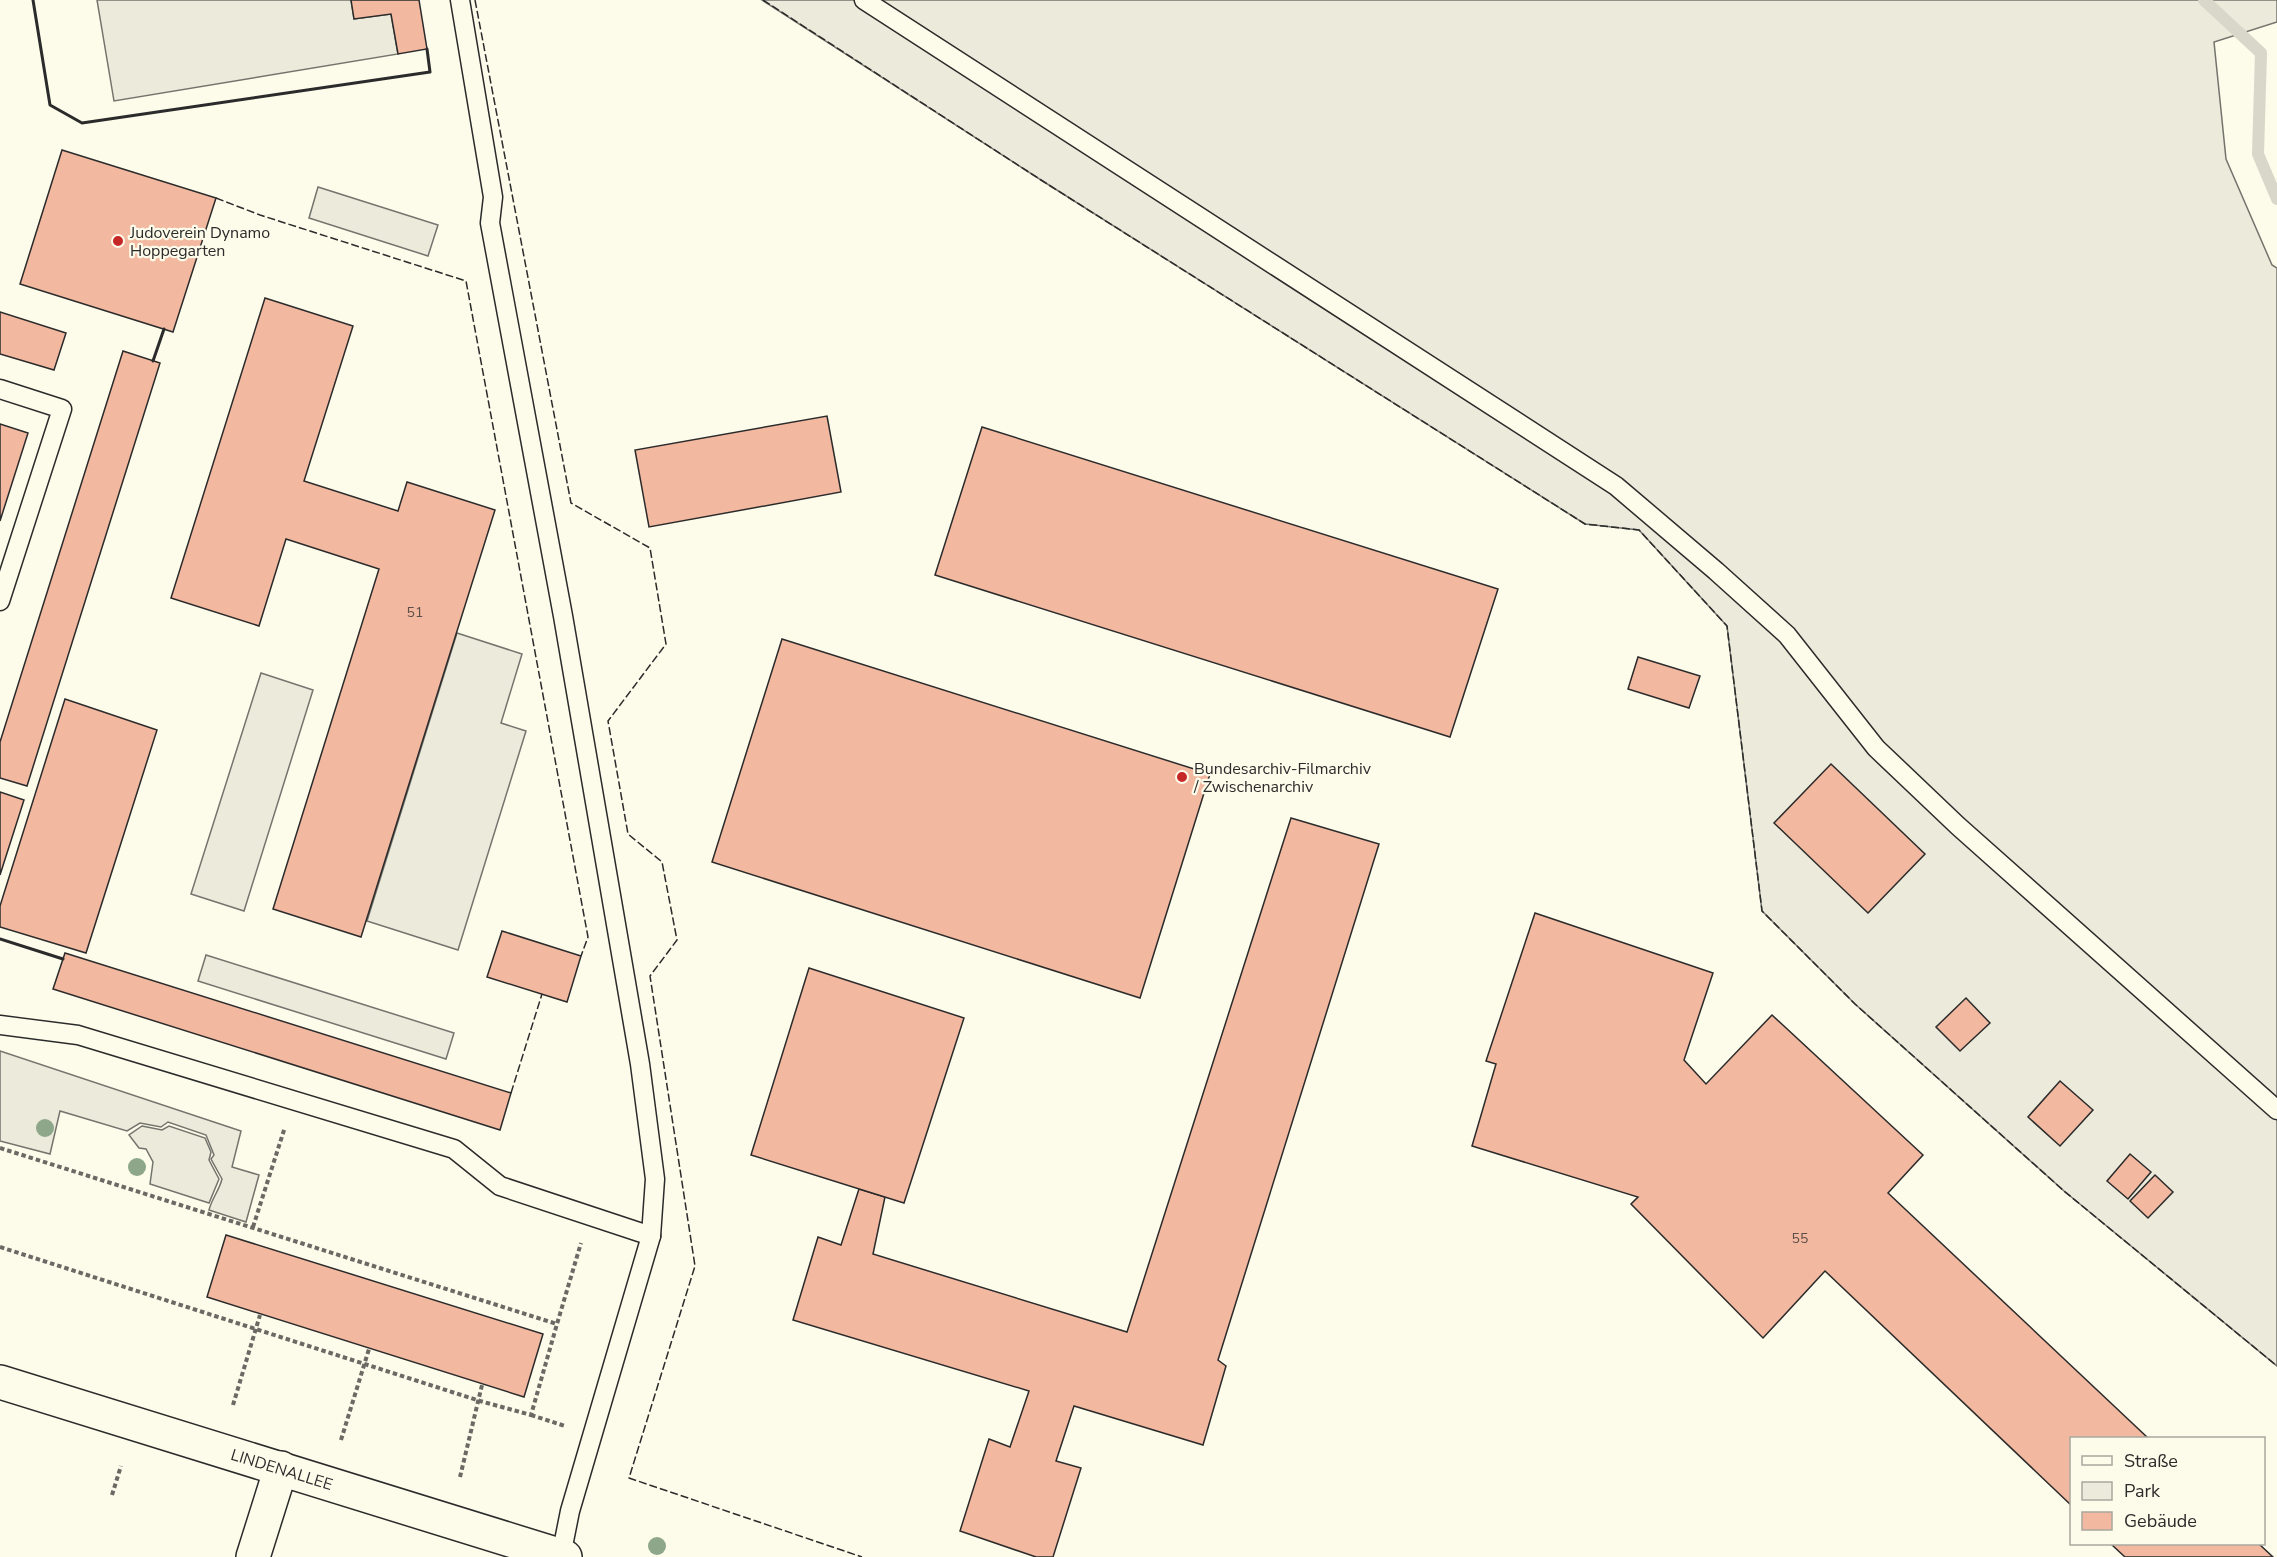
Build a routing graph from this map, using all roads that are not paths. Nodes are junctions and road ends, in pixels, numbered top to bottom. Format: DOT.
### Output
graph roads {
  1 [pos="460,0"];
  2 [pos="864,0"];
  3 [pos="0,389"];
  4 [pos="0,601"];
  5 [pos="0,1025"];
  6 [pos="2277,1110"];
  7 [pos="651,1236"];
  8 [pos="0,1382"];
  9 [pos="280,1468"];
  10 [pos="563,1556"];
  11 [pos="253,1557"];
  1 -- 7 [label="lane"];
  2 -- 6 [label="lane"];
  3 -- 4 [label="lane"];
  5 -- 7 [label="lane"];
  7 -- 10 [label="lane"];
  8 -- 9 [label="street, LINDENALLEE"];
  9 -- 10 [label="street, LINDENALLEE"];
  9 -- 11 [label="street"];
}
